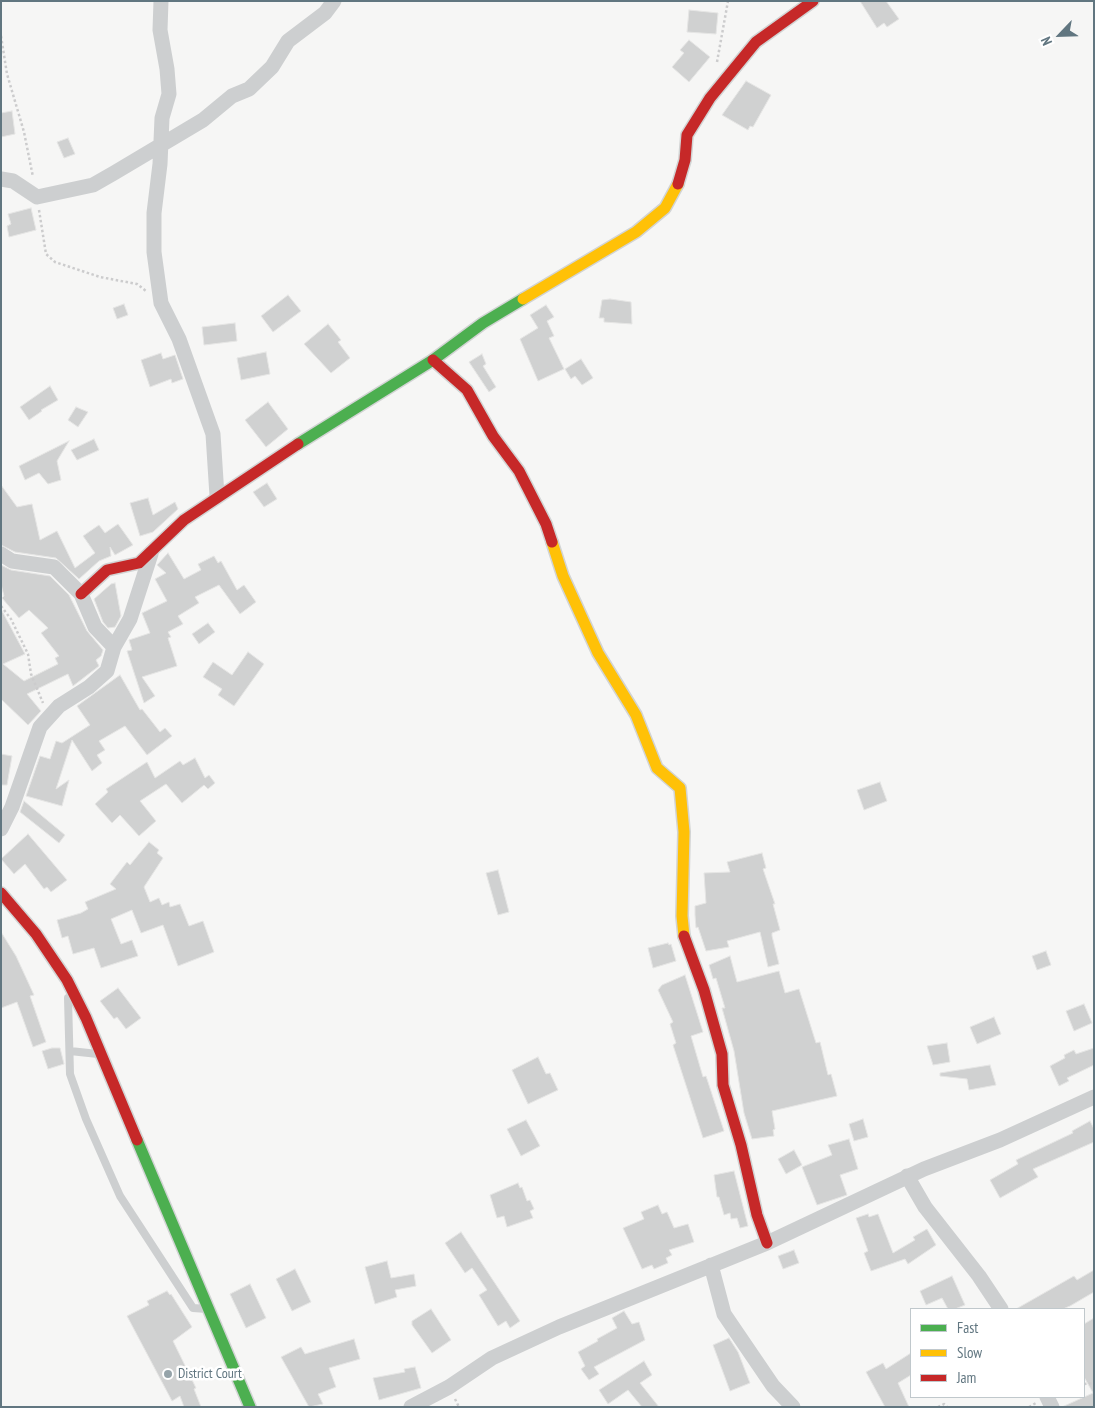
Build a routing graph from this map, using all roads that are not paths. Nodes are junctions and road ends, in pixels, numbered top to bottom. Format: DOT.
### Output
graph roads {
  1 [pos="161,1"];
  2 [pos="334,1"];
  3 [pos="813,1"];
  4 [pos="160,147"];
  5 [pos="1,179"];
  6 [pos="433,360"];
  7 [pos="217,496"];
  8 [pos="161,540"];
  9 [pos="1,554"];
  10 [pos="81,594"];
  11 [pos="114,647"];
  12 [pos="1,829"];
  13 [pos="1,893"];
  14 [pos="66,980"];
  15 [pos="70,1051"];
  16 [pos="102,1055"];
  17 [pos="1094,1097"];
  18 [pos="907,1176"];
  19 [pos="767,1243"];
  20 [pos="711,1265"];
  21 [pos="1000,1308"];
  22 [pos="209,1309"];
  23 [pos="248,1406"];
  24 [pos="415,1406"];
  25 [pos="793,1407"];
  1 -- 4 [label="street"];
  2 -- 4 [label="street"];
  3 -- 6 [label="street"];
  4 -- 5 [label="street"];
  4 -- 7 [label="street"];
  6 -- 7 [label="street"];
  6 -- 19 [label="street"];
  7 -- 8 [label="street"];
  8 -- 10 [label="street"];
  8 -- 11 [label="street"];
  9 -- 10 [label="street"];
  10 -- 11 [label="street"];
  11 -- 12 [label="street"];
  13 -- 14 [label="street"];
  14 -- 15 [label="lane"];
  14 -- 16 [label="street"];
  15 -- 16 [label="lane"];
  15 -- 22 [label="lane"];
  16 -- 22 [label="street"];
  17 -- 18 [label="street"];
  18 -- 19 [label="street"];
  18 -- 21 [label="street"];
  19 -- 20 [label="street"];
  20 -- 24 [label="street"];
  20 -- 25 [label="street"];
  22 -- 23 [label="street"];
}
